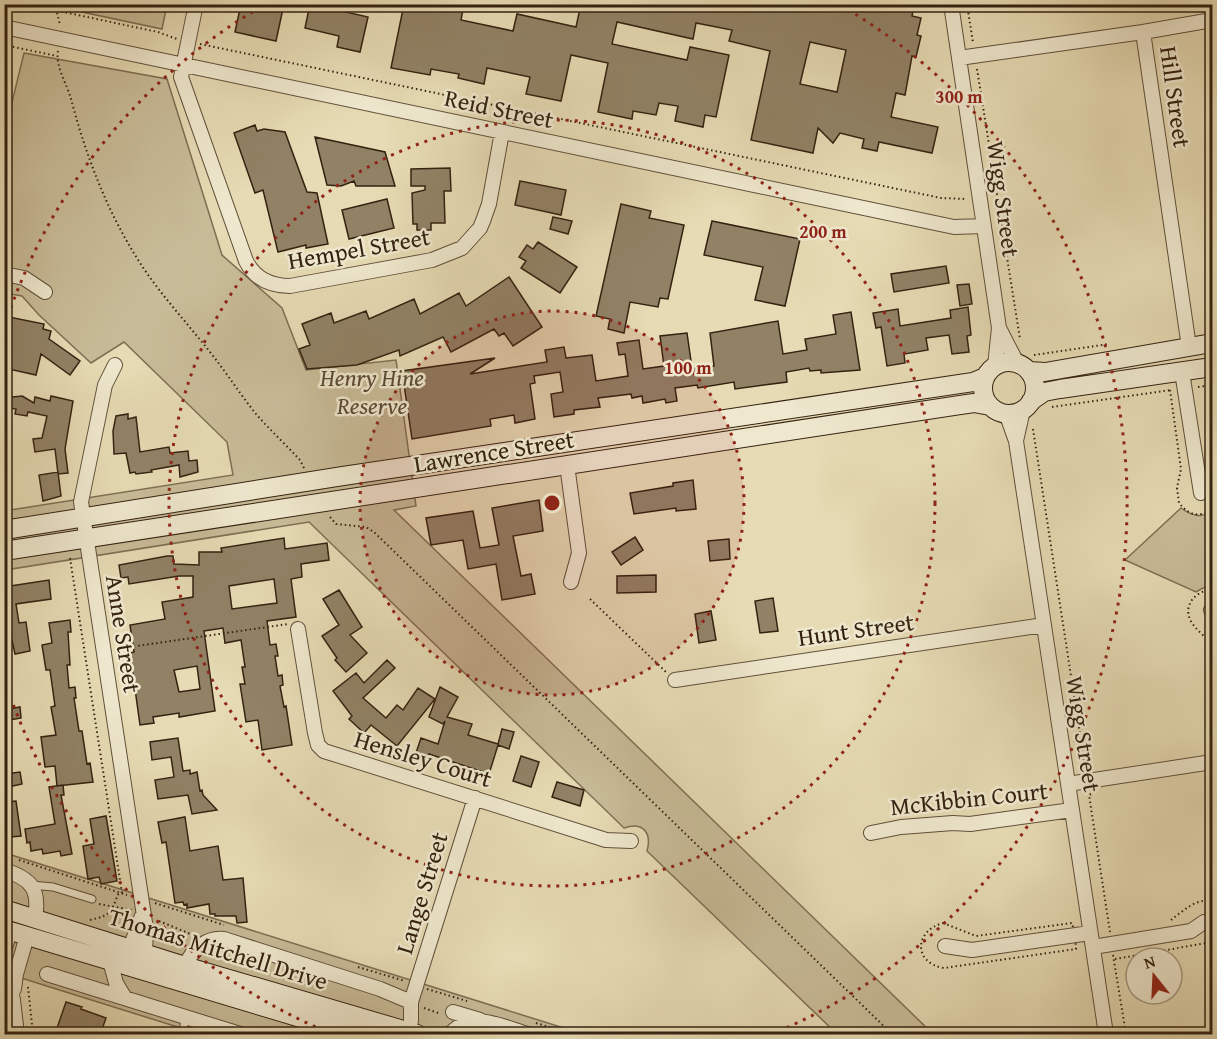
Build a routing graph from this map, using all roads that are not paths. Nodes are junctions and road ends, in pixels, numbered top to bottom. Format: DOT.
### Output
graph roads {
  1 [pos="196,4"];
  2 [pos="951,4"];
  3 [pos="1212,20"];
  4 [pos="4,27"];
  5 [pos="1143,32"];
  6 [pos="959,58"];
  7 [pos="184,64"];
  8 [pos="502,132"];
  9 [pos="984,226"];
  10 [pos="4,274"];
  11 [pos="45,292"];
  12 [pos="999,328"];
  13 [pos="1212,343"];
  14 [pos="1189,347"];
  15 [pos="1026,363"];
  16 [pos="115,365"];
  17 [pos="1212,367"];
  18 [pos="990,371"];
  19 [pos="1183,381"];
  20 [pos="1021,410"];
  21 [pos="777,411"];
  22 [pos="780,433"];
  23 [pos="563,443"];
  24 [pos="567,465"];
  25 [pos="286,486"];
  26 [pos="1201,493"];
  27 [pos="290,508"];
  28 [pos="82,519"];
  29 [pos="4,530"];
  30 [pos="85,539"];
  31 [pos="4,552"];
  32 [pos="571,582"];
  33 [pos="1044,625"];
  34 [pos="298,628"];
  35 [pos="675,680"];
  36 [pos="1212,762"];
  37 [pos="1068,784"];
  38 [pos="475,798"];
  39 [pos="1072,810"];
  40 [pos="871,833"];
  41 [pos="631,842"];
  42 [pos="11,872"];
  43 [pos="31,885"];
  44 [pos="92,899"];
  45 [pos="4,909"];
  46 [pos="35,919"];
  47 [pos="1204,922"];
  48 [pos="14,932"];
  49 [pos="1090,933"];
  50 [pos="945,946"];
  51 [pos="1093,947"];
  52 [pos="138,950"];
  53 [pos="4,951"];
  54 [pos="4,958"];
  55 [pos="20,961"];
  56 [pos="110,961"];
  57 [pos="132,968"];
  58 [pos="47,974"];
  59 [pos="182,974"];
  60 [pos="125,998"];
  61 [pos="13,1000"];
  62 [pos="411,1002"];
  63 [pos="453,1012"];
  64 [pos="185,1017"];
  65 [pos="484,1021"];
  66 [pos="405,1033"];
  67 [pos="17,1035"];
  68 [pos="183,1035"];
  69 [pos="240,1035"];
  70 [pos="354,1035"];
  71 [pos="450,1035"];
  72 [pos="527,1035"];
  73 [pos="1106,1035"];
  1 -- 7 [label="street, Hempel Street"];
  2 -- 6 [label="street, Wigg Street"];
  3 -- 5 [label="street"];
  4 -- 7 [label="street, Reid Street"];
  5 -- 6 [label="street"];
  5 -- 14 [label="street, Hill Street"];
  6 -- 9 [label="street, Wigg Street"];
  7 -- 8 [label="street, Reid Street"];
  7 -- 8 [label="street, Hempel Street"];
  8 -- 9 [label="street, Reid Street"];
  9 -- 12 [label="street, Wigg Street"];
  10 -- 11 [label="street"];
  12 -- 15 [label="street, Wigg Street"];
  12 -- 18 [label="street, Wigg Street"];
  13 -- 14 [label="street"];
  14 -- 15 [label="street"];
  15 -- 18 [label="street"];
  15 -- 20 [label="street"];
  16 -- 28 [label="street, Anne Street"];
  17 -- 19 [label="street, Lawrence Street"];
  18 -- 20 [label="street"];
  18 -- 21 [label="street, Lawrence Street"];
  19 -- 20 [label="street, Lawrence Street"];
  19 -- 26 [label="street"];
  20 -- 22 [label="street, Lawrence Street"];
  20 -- 33 [label="street, Wigg Street"];
  21 -- 22 [label="street"];
  21 -- 23 [label="street, Lawrence Street"];
  22 -- 24 [label="street, Lawrence Street"];
  23 -- 24 [label="street"];
  23 -- 25 [label="street, Lawrence Street"];
  24 -- 27 [label="street, Lawrence Street"];
  24 -- 32 [label="street"];
  25 -- 27 [label="street"];
  25 -- 28 [label="street, Lawrence Street"];
  27 -- 30 [label="street, Lawrence Street"];
  28 -- 29 [label="street, Lawrence Street"];
  28 -- 30 [label="street, Anne Street"];
  30 -- 31 [label="street, Lawrence Street"];
  30 -- 52 [label="street, Anne Street"];
  33 -- 35 [label="street, Hunt Street"];
  33 -- 37 [label="street, Wigg Street"];
  34 -- 38 [label="street, Hensley Court"];
  36 -- 37 [label="street"];
  37 -- 39 [label="street, Wigg Street"];
  38 -- 41 [label="street, Hensley Court"];
  38 -- 62 [label="street, Lange Street"];
  39 -- 40 [label="street, McKibbin Court"];
  39 -- 49 [label="street, Wigg Street"];
  42 -- 43 [label="street"];
  43 -- 44 [label="lane"];
  43 -- 46 [label="street"];
  45 -- 46 [label="street, Thomas Mitchell Drive"];
  46 -- 48 [label="street"];
  46 -- 52 [label="street, Thomas Mitchell Drive"];
  47 -- 51 [label="street"];
  48 -- 53 [label="street"];
  48 -- 55 [label="street"];
  48 -- 56 [label="street, Thomas Mitchell Drive"];
  49 -- 50 [label="street"];
  49 -- 51 [label="street, Wigg Street"];
  51 -- 73 [label="street, Wigg Street"];
  52 -- 57 [label="street"];
  52 -- 59 [label="street, Thomas Mitchell Drive"];
  54 -- 55 [label="street"];
  54 -- 61 [label="street"];
  55 -- 61 [label="street"];
  56 -- 57 [label="street, Thomas Mitchell Drive"];
  56 -- 60 [label="street, Thomas Mitchell Drive"];
  57 -- 59 [label="street, Thomas Mitchell Drive"];
  58 -- 60 [label="street"];
  59 -- 62 [label="street, Thomas Mitchell Drive"];
  59 -- 66 [label="street, Thomas Mitchell Drive"];
  59 -- 70 [label="street, Thomas Mitchell Drive"];
  60 -- 64 [label="street"];
  61 -- 67 [label="street"];
  62 -- 66 [label="street, Lange Street"];
  63 -- 65 [label="street"];
  64 -- 68 [label="lane"];
  64 -- 69 [label="street"];
  65 -- 71 [label="street"];
  65 -- 72 [label="street"];
}
